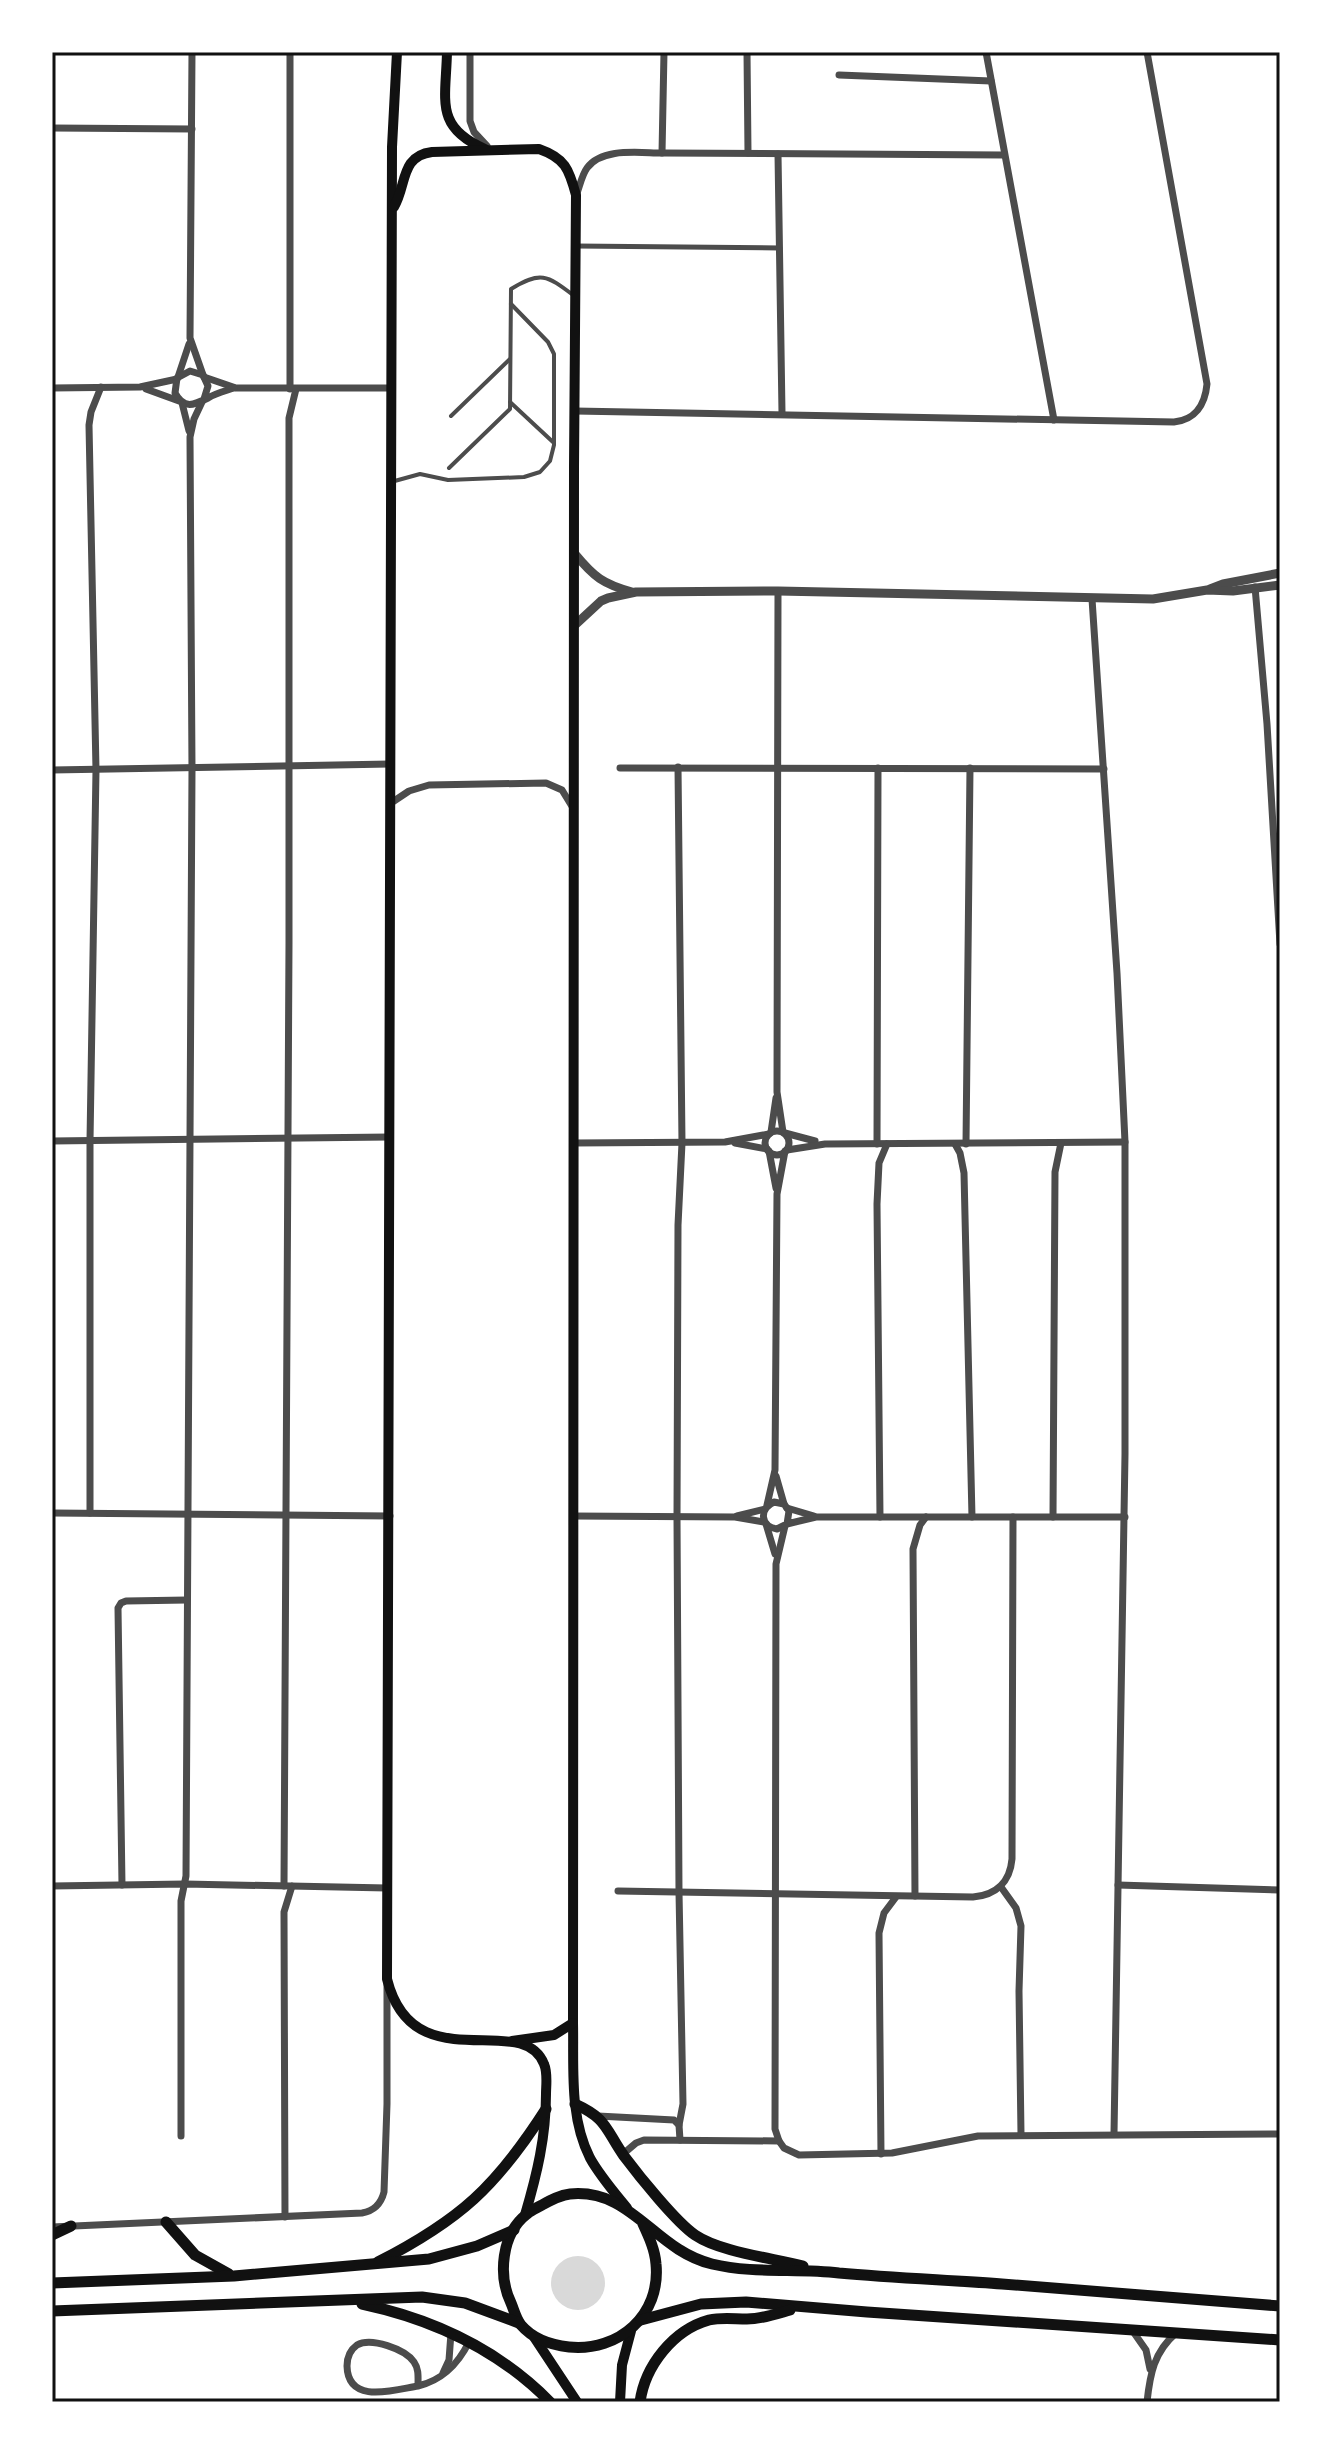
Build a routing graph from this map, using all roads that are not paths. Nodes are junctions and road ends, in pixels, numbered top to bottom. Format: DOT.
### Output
graph roads {
  1 [pos="192,52"];
  2 [pos="290,52"];
  3 [pos="397,52"];
  4 [pos="447,52"];
  5 [pos="470,52"];
  6 [pos="664,52"];
  7 [pos="747,52"];
  8 [pos="986,52"];
  9 [pos="1147,52"];
  10 [pos="839,75"];
  11 [pos="991,81"];
  12 [pos="52,128"];
  13 [pos="192,129"];
  14 [pos="491,151"];
  15 [pos="662,153"];
  16 [pos="748,153"];
  17 [pos="778,154"];
  18 [pos="1004,155"];
  19 [pos="576,195"];
  20 [pos="393,208"];
  21 [pos="575,246"];
  22 [pos="780,248"];
  23 [pos="575,297"];
  24 [pos="511,304"];
  25 [pos="190,338"];
  26 [pos="510,359"];
  27 [pos="204,376"];
  28 [pos="178,378"];
  29 [pos="101,387"];
  30 [pos="140,387"];
  31 [pos="52,388"];
  32 [pos="236,388"];
  33 [pos="392,388"];
  34 [pos="293,389"];
  35 [pos="203,401"];
  36 [pos="181,402"];
  37 [pos="510,402"];
  38 [pos="575,411"];
  39 [pos="782,413"];
  40 [pos="451,416"];
  41 [pos="1054,420"];
  42 [pos="190,437"];
  43 [pos="554,443"];
  44 [pos="449,468"];
  45 [pos="391,482"];
  46 [pos="575,554"];
  47 [pos="1280,573"];
  48 [pos="1255,584"];
  49 [pos="1280,585"];
  50 [pos="778,591"];
  51 [pos="636,592"];
  52 [pos="1092,599"];
  53 [pos="575,625"];
  54 [pos="390,764"];
  55 [pos="288,767"];
  56 [pos="678,767"];
  57 [pos="620,768"];
  58 [pos="778,768"];
  59 [pos="878,768"];
  60 [pos="970,768"];
  61 [pos="192,769"];
  62 [pos="1104,769"];
  63 [pos="52,770"];
  64 [pos="96,770"];
  65 [pos="391,803"];
  66 [pos="575,810"];
  67 [pos="1280,944"];
  68 [pos="777,1092"];
  69 [pos="770,1133"];
  70 [pos="784,1133"];
  71 [pos="390,1137"];
  72 [pos="287,1139"];
  73 [pos="52,1141"];
  74 [pos="90,1141"];
  75 [pos="190,1141"];
  76 [pos="725,1142"];
  77 [pos="1125,1142"];
  78 [pos="574,1143"];
  79 [pos="682,1143"];
  80 [pos="1061,1143"];
  81 [pos="825,1144"];
  82 [pos="877,1144"];
  83 [pos="887,1144"];
  84 [pos="955,1144"];
  85 [pos="966,1144"];
  86 [pos="768,1150"];
  87 [pos="786,1150"];
  88 [pos="777,1194"];
  89 [pos="775,1470"];
  90 [pos="786,1506"];
  91 [pos="765,1508"];
  92 [pos="52,1513"];
  93 [pos="90,1513"];
  94 [pos="187,1514"];
  95 [pos="287,1515"];
  96 [pos="390,1516"];
  97 [pos="573,1516"];
  98 [pos="677,1517"];
  99 [pos="735,1517"];
  100 [pos="816,1517"];
  101 [pos="880,1517"];
  102 [pos="926,1517"];
  103 [pos="972,1517"];
  104 [pos="1013,1517"];
  105 [pos="1053,1517"];
  106 [pos="1125,1517"];
  107 [pos="765,1523"];
  108 [pos="786,1525"];
  109 [pos="776,1564"];
  110 [pos="187,1600"];
  111 [pos="185,1884"];
  112 [pos="122,1885"];
  113 [pos="1118,1885"];
  114 [pos="52,1886"];
  115 [pos="288,1886"];
  116 [pos="1001,1887"];
  117 [pos="387,1888"];
  118 [pos="1280,1890"];
  119 [pos="618,1891"];
  120 [pos="679,1892"];
  121 [pos="775,1892"];
  122 [pos="915,1896"];
  123 [pos="896,1897"];
  124 [pos="387,1979"];
  125 [pos="573,2023"];
  126 [pos="510,2041"];
  127 [pos="575,2104"];
  128 [pos="546,2109"];
  129 [pos="598,2116"];
  130 [pos="679,2125"];
  131 [pos="1021,2134"];
  132 [pos="1114,2134"];
  133 [pos="1280,2134"];
  134 [pos="181,2136"];
  135 [pos="680,2140"];
  136 [pos="779,2141"];
  137 [pos="623,2154"];
  138 [pos="881,2154"];
  139 [pos="628,2209"];
  140 [pos="525,2215"];
  141 [pos="285,2217"];
  142 [pos="166,2222"];
  143 [pos="643,2224"];
  144 [pos="71,2226"];
  145 [pos="52,2227"];
  146 [pos="514,2230"];
  147 [pos="52,2235"];
  148 [pos="372,2264"];
  149 [pos="822,2271"];
  150 [pos="234,2276"];
  151 [pos="52,2283"];
  152 [pos="1280,2296"];
  153 [pos="346,2300"];
  154 [pos="1266,2305"];
  155 [pos="1280,2306"];
  156 [pos="799,2307"];
  157 [pos="52,2311"];
  158 [pos="519,2323"];
  159 [pos="637,2325"];
  160 [pos="1130,2329"];
  161 [pos="451,2333"];
  162 [pos="1176,2333"];
  163 [pos="534,2337"];
  164 [pos="1280,2340"];
  165 [pos="469,2342"];
  166 [pos="442,2375"];
  167 [pos="1150,2375"];
  168 [pos="418,2386"];
  169 [pos="396,2390"];
  170 [pos="386,2391"];
  171 [pos="387,2402"];
  172 [pos="396,2402"];
  173 [pos="550,2402"];
  174 [pos="577,2402"];
  175 [pos="620,2402"];
  176 [pos="640,2402"];
  177 [pos="1147,2402"];
  1 -- 13 [label="street"];
  2 -- 34 [label="street"];
  3 -- 20 [label="main road"];
  4 -- 14 [label="main road"];
  5 -- 14 [label="street"];
  6 -- 15 [label="street"];
  7 -- 16 [label="street"];
  8 -- 11 [label="street"];
  9 -- 41 [label="street"];
  10 -- 11 [label="street"];
  11 -- 18 [label="street"];
  12 -- 13 [label="street"];
  13 -- 25 [label="street"];
  14 -- 19 [label="main road"];
  14 -- 20 [label="main road"];
  15 -- 16 [label="street"];
  15 -- 19 [label="street"];
  16 -- 17 [label="street"];
  17 -- 18 [label="street"];
  17 -- 22 [label="street"];
  18 -- 41 [label="street"];
  19 -- 21 [label="main road"];
  20 -- 33 [label="main road"];
  21 -- 22 [label="street"];
  21 -- 23 [label="main road"];
  22 -- 39 [label="street"];
  23 -- 24 [label="lane"];
  23 -- 38 [label="main road"];
  24 -- 26 [label="lane"];
  24 -- 43 [label="lane"];
  25 -- 27 [label="street"];
  25 -- 28 [label="street"];
  26 -- 37 [label="lane"];
  26 -- 40 [label="lane"];
  27 -- 28 [label="street"];
  27 -- 32 [label="street"];
  27 -- 35 [label="street"];
  28 -- 30 [label="street"];
  28 -- 36 [label="street"];
  29 -- 30 [label="street"];
  29 -- 31 [label="street"];
  29 -- 64 [label="street"];
  30 -- 36 [label="street"];
  32 -- 34 [label="street"];
  32 -- 35 [label="street"];
  33 -- 34 [label="street"];
  33 -- 45 [label="main road"];
  34 -- 55 [label="street"];
  35 -- 36 [label="street"];
  35 -- 42 [label="street"];
  36 -- 42 [label="street"];
  37 -- 43 [label="lane"];
  37 -- 44 [label="lane"];
  38 -- 39 [label="street"];
  38 -- 46 [label="main road"];
  39 -- 41 [label="street"];
  42 -- 61 [label="street"];
  43 -- 45 [label="lane"];
  45 -- 54 [label="main road"];
  46 -- 51 [label="street"];
  46 -- 53 [label="main road"];
  47 -- 48 [label="street"];
  48 -- 49 [label="street"];
  48 -- 52 [label="street"];
  48 -- 67 [label="street"];
  50 -- 51 [label="street"];
  50 -- 52 [label="street"];
  50 -- 58 [label="street"];
  51 -- 53 [label="street"];
  52 -- 62 [label="street"];
  53 -- 66 [label="main road"];
  54 -- 55 [label="street"];
  54 -- 65 [label="main road"];
  55 -- 61 [label="street"];
  55 -- 72 [label="street"];
  56 -- 57 [label="street"];
  56 -- 58 [label="street"];
  56 -- 79 [label="street"];
  58 -- 59 [label="street"];
  58 -- 68 [label="street"];
  59 -- 60 [label="street"];
  59 -- 82 [label="street"];
  60 -- 62 [label="street"];
  60 -- 85 [label="street"];
  61 -- 64 [label="street"];
  61 -- 75 [label="street"];
  62 -- 77 [label="street"];
  63 -- 64 [label="street"];
  64 -- 74 [label="street"];
  65 -- 66 [label="street"];
  65 -- 71 [label="main road"];
  66 -- 78 [label="main road"];
  68 -- 69 [label="street"];
  68 -- 70 [label="street"];
  69 -- 70 [label="street"];
  69 -- 76 [label="street"];
  69 -- 86 [label="street"];
  70 -- 81 [label="street"];
  70 -- 87 [label="street"];
  71 -- 72 [label="street"];
  71 -- 96 [label="main road"];
  72 -- 75 [label="street"];
  72 -- 95 [label="street"];
  73 -- 74 [label="street"];
  74 -- 75 [label="street"];
  74 -- 93 [label="street"];
  75 -- 94 [label="street"];
  76 -- 79 [label="street"];
  76 -- 86 [label="street"];
  77 -- 80 [label="street"];
  77 -- 106 [label="street"];
  78 -- 79 [label="street"];
  78 -- 97 [label="main road"];
  79 -- 98 [label="street"];
  80 -- 85 [label="street"];
  80 -- 105 [label="street"];
  81 -- 82 [label="street"];
  81 -- 87 [label="street"];
  82 -- 83 [label="street"];
  83 -- 84 [label="street"];
  83 -- 101 [label="street"];
  84 -- 85 [label="street"];
  84 -- 103 [label="street"];
  86 -- 87 [label="street"];
  86 -- 88 [label="street"];
  87 -- 88 [label="street"];
  88 -- 89 [label="street"];
  89 -- 90 [label="street"];
  89 -- 91 [label="street"];
  90 -- 91 [label="street"];
  90 -- 100 [label="street"];
  90 -- 108 [label="street"];
  91 -- 99 [label="street"];
  91 -- 107 [label="street"];
  92 -- 93 [label="street"];
  93 -- 94 [label="street"];
  94 -- 95 [label="street"];
  94 -- 110 [label="street"];
  95 -- 96 [label="street"];
  95 -- 115 [label="street"];
  96 -- 117 [label="main road"];
  97 -- 98 [label="street"];
  97 -- 125 [label="main road"];
  98 -- 99 [label="street"];
  98 -- 120 [label="street"];
  99 -- 107 [label="street"];
  100 -- 101 [label="street"];
  100 -- 108 [label="street"];
  101 -- 102 [label="street"];
  102 -- 103 [label="street"];
  102 -- 122 [label="street"];
  103 -- 104 [label="street"];
  104 -- 105 [label="street"];
  104 -- 116 [label="street"];
  105 -- 106 [label="street"];
  106 -- 113 [label="street"];
  107 -- 108 [label="street"];
  107 -- 109 [label="street"];
  108 -- 109 [label="street"];
  109 -- 121 [label="street"];
  110 -- 111 [label="street"];
  110 -- 112 [label="street"];
  111 -- 112 [label="street"];
  111 -- 115 [label="street"];
  111 -- 134 [label="street"];
  112 -- 114 [label="street"];
  113 -- 118 [label="street"];
  113 -- 132 [label="street"];
  115 -- 117 [label="street"];
  115 -- 141 [label="street"];
  116 -- 122 [label="street"];
  116 -- 131 [label="street"];
  117 -- 124 [label="main road"];
  119 -- 120 [label="street"];
  120 -- 121 [label="street"];
  120 -- 130 [label="street"];
  121 -- 123 [label="street"];
  121 -- 136 [label="street"];
  122 -- 123 [label="street"];
  123 -- 138 [label="street"];
  124 -- 126 [label="main road"];
  124 -- 141 [label="street"];
  125 -- 126 [label="main road"];
  125 -- 127 [label="main road"];
  126 -- 128 [label="main road"];
  127 -- 129 [label="main road"];
  127 -- 139 [label="main road"];
  128 -- 140 [label="main road"];
  128 -- 148 [label="main road"];
  129 -- 130 [label="street"];
  129 -- 137 [label="main road"];
  130 -- 135 [label="street"];
  131 -- 132 [label="street"];
  131 -- 138 [label="street"];
  132 -- 133 [label="street"];
  135 -- 136 [label="street"];
  135 -- 137 [label="street"];
  136 -- 138 [label="street"];
  137 -- 149 [label="main road"];
  139 -- 140 [label="main road"];
  139 -- 143 [label="main road"];
  140 -- 146 [label="main road"];
  141 -- 142 [label="street"];
  142 -- 144 [label="street"];
  142 -- 150 [label="main road"];
  143 -- 149 [label="main road"];
  143 -- 159 [label="main road"];
  144 -- 145 [label="street"];
  144 -- 147 [label="main road"];
  146 -- 148 [label="main road"];
  146 -- 158 [label="main road"];
  148 -- 150 [label="main road"];
  149 -- 154 [label="main road"];
  150 -- 151 [label="main road"];
  152 -- 154 [label="street"];
  153 -- 157 [label="main road"];
  153 -- 158 [label="main road"];
  153 -- 161 [label="main road"];
  154 -- 155 [label="main road"];
  156 -- 159 [label="main road"];
  156 -- 160 [label="main road"];
  156 -- 176 [label="main road"];
  158 -- 163 [label="main road"];
  159 -- 163 [label="main road"];
  159 -- 175 [label="main road"];
  160 -- 162 [label="main road"];
  160 -- 167 [label="street"];
  161 -- 165 [label="main road"];
  161 -- 166 [label="street"];
  162 -- 164 [label="main road"];
  162 -- 167 [label="street"];
  163 -- 174 [label="main road"];
  165 -- 166 [label="street"];
  165 -- 173 [label="main road"];
  166 -- 168 [label="street"];
  167 -- 177 [label="street"];
  168 -- 169 [label="street"];
  168 -- 170 [label="street"];
  169 -- 170 [label="street"];
  169 -- 172 [label="street"];
  170 -- 171 [label="street"];
}
